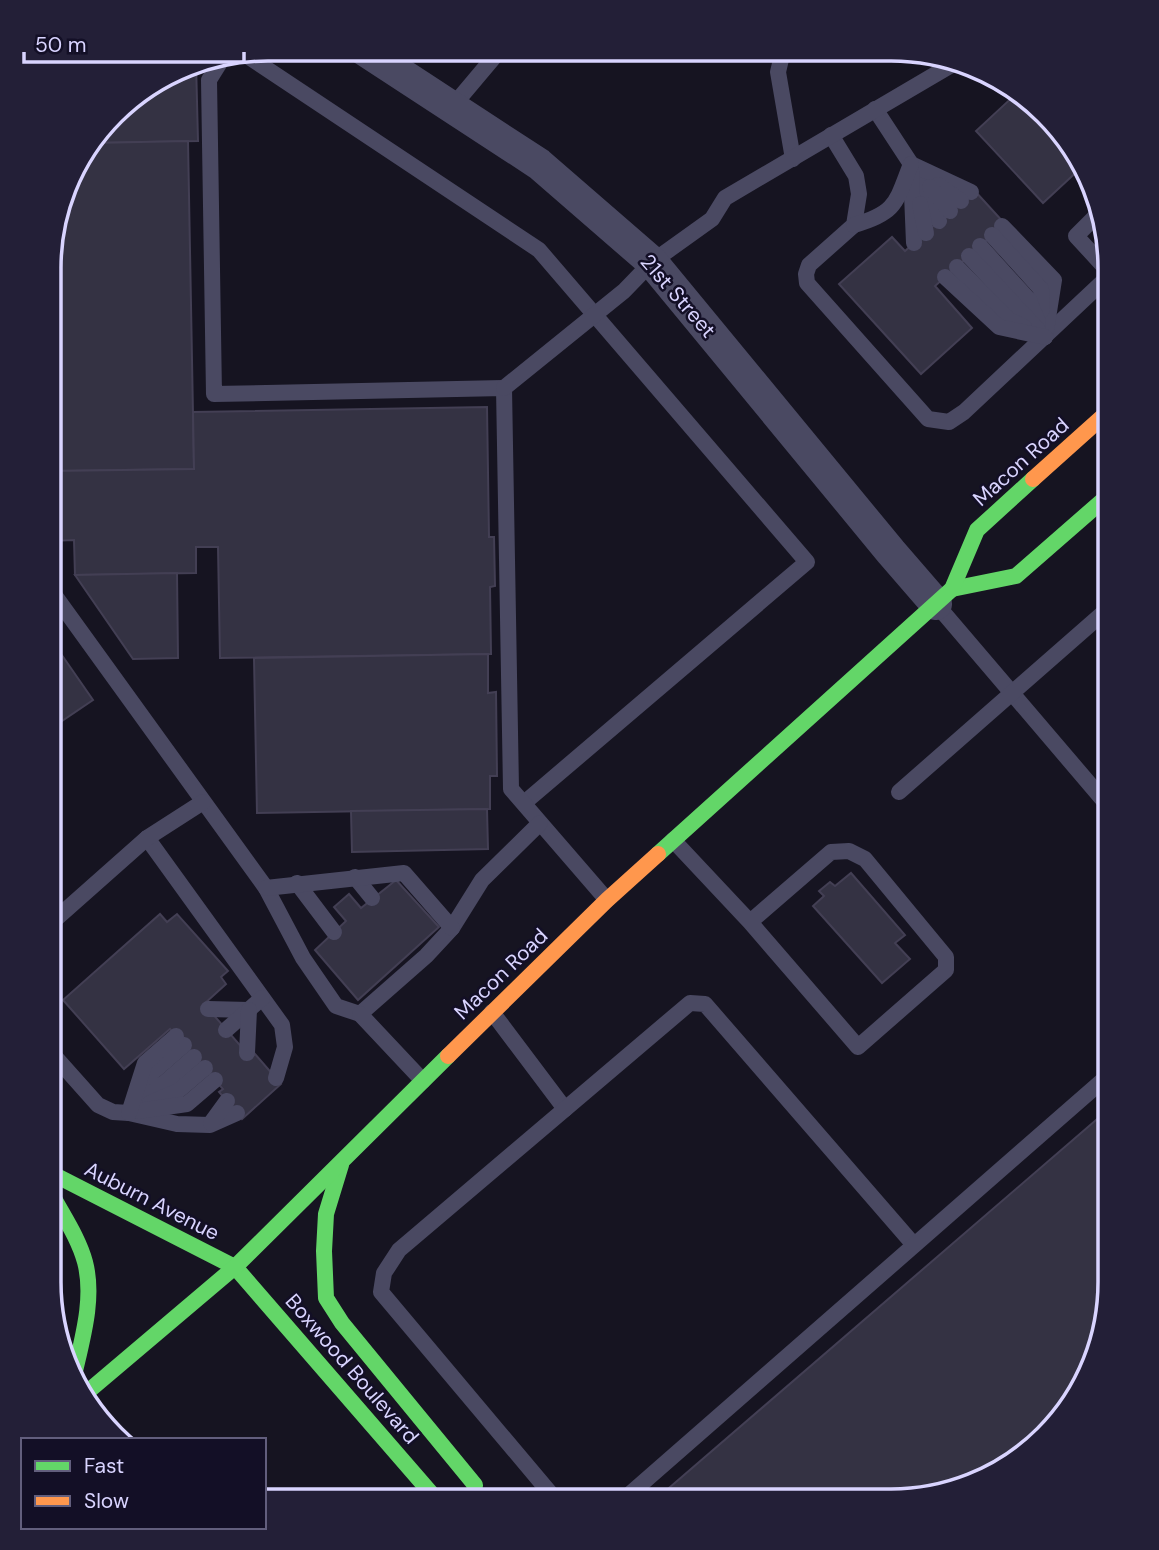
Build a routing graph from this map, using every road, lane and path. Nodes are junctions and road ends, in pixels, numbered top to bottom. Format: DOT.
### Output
graph roads {
  1 [pos="381,61"];
  2 [pos="491,61"];
  3 [pos="781,61"];
  4 [pos="256,62"];
  5 [pos="217,68"];
  6 [pos="945,68"];
  7 [pos="452,107"];
  8 [pos="875,109"];
  9 [pos="831,135"];
  10 [pos="793,159"];
  11 [pos="911,164"];
  12 [pos="1092,220"];
  13 [pos="855,225"];
  14 [pos="920,238"];
  15 [pos="974,251"];
  16 [pos="1097,260"];
  17 [pos="652,262"];
  18 [pos="1098,286"];
  19 [pos="595,314"];
  20 [pos="1045,337"];
  21 [pos="504,388"];
  22 [pos="1098,421"];
  23 [pos="1098,505"];
  24 [pos="944,597"];
  25 [pos="61,604"];
  26 [pos="1098,618"];
  27 [pos="1011,692"];
  28 [pos="899,792"];
  29 [pos="1097,792"];
  30 [pos="203,802"];
  31 [pos="524,803"];
  32 [pos="540,823"];
  33 [pos="147,838"];
  34 [pos="673,840"];
  35 [pos="355,877"];
  36 [pos="297,883"];
  37 [pos="266,888"];
  38 [pos="372,898"];
  39 [pos="607,900"];
  40 [pos="61,914"];
  41 [pos="751,922"];
  42 [pos="452,928"];
  43 [pos="334,932"];
  44 [pos="262,998"];
  45 [pos="249,1010"];
  46 [pos="492,1012"];
  47 [pos="360,1014"];
  48 [pos="227,1030"];
  49 [pos="61,1063"];
  50 [pos="275,1068"];
  51 [pos="423,1082"];
  52 [pos="1097,1085"];
  53 [pos="232,1107"];
  54 [pos="565,1108"];
  55 [pos="129,1113"];
  56 [pos="341,1162"];
  57 [pos="61,1178"];
  58 [pos="61,1212"];
  59 [pos="914,1245"];
  60 [pos="235,1267"];
  61 [pos="77,1361"];
  62 [pos="91,1389"];
  63 [pos="427,1489"];
  64 [pos="474,1489"];
  65 [pos="547,1489"];
  66 [pos="636,1489"];
  1 -- 7 [label="street, 21st Street"];
  2 -- 7 [label="lane"];
  3 -- 10 [label="lane"];
  4 -- 19 [label="lane"];
  5 -- 21 [label="lane"];
  6 -- 8 [label="lane"];
  7 -- 17 [label="street, 21st Street"];
  8 -- 9 [label="lane"];
  8 -- 11 [label="lane"];
  9 -- 10 [label="lane"];
  9 -- 13 [label="lane"];
  10 -- 17 [label="lane"];
  11 -- 11 [label="lane"];
  11 -- 13 [label="lane"];
  11 -- 14 [label="lane"];
  12 -- 16 [label="lane"];
  13 -- 20 [label="lane"];
  15 -- 20 [label="lane"];
  15 -- 20 [label="lane"];
  15 -- 20 [label="lane"];
  17 -- 19 [label="lane"];
  17 -- 24 [label="street, 21st Street"];
  18 -- 20 [label="lane"];
  19 -- 21 [label="lane"];
  19 -- 31 [label="lane"];
  21 -- 31 [label="lane"];
  22 -- 24 [label="main road, Macon Road"];
  23 -- 24 [label="main road"];
  24 -- 27 [label="lane"];
  24 -- 34 [label="main road, Macon Road"];
  25 -- 30 [label="lane"];
  26 -- 27 [label="lane"];
  27 -- 28 [label="lane"];
  27 -- 29 [label="lane"];
  30 -- 33 [label="lane"];
  30 -- 37 [label="lane"];
  31 -- 32 [label="lane"];
  32 -- 39 [label="lane"];
  32 -- 42 [label="lane"];
  33 -- 40 [label="lane"];
  33 -- 44 [label="lane"];
  34 -- 39 [label="main road, Macon Road"];
  34 -- 41 [label="lane"];
  35 -- 36 [label="lane"];
  35 -- 38 [label="lane"];
  35 -- 42 [label="lane"];
  36 -- 37 [label="lane"];
  36 -- 43 [label="lane"];
  37 -- 47 [label="lane"];
  39 -- 46 [label="main road, Macon Road"];
  41 -- 41 [label="lane"];
  42 -- 47 [label="lane"];
  44 -- 45 [label="lane"];
  44 -- 50 [label="lane"];
  45 -- 48 [label="lane"];
  45 -- 48 [label="lane"];
  45 -- 48 [label="lane"];
  46 -- 51 [label="main road, Macon Road"];
  46 -- 54 [label="lane"];
  47 -- 51 [label="lane"];
  49 -- 55 [label="lane"];
  51 -- 56 [label="main road, Macon Road"];
  52 -- 59 [label="lane"];
  53 -- 55 [label="lane"];
  54 -- 59 [label="lane"];
  54 -- 65 [label="lane"];
  55 -- 55 [label="lane"];
  56 -- 60 [label="main road, Macon Road"];
  56 -- 64 [label="main road"];
  57 -- 60 [label="main road, Auburn Avenue"];
  58 -- 61 [label="main road"];
  59 -- 66 [label="lane"];
  60 -- 62 [label="main road, Macon Road"];
  60 -- 63 [label="main road, Boxwood Boulevard"];
}
